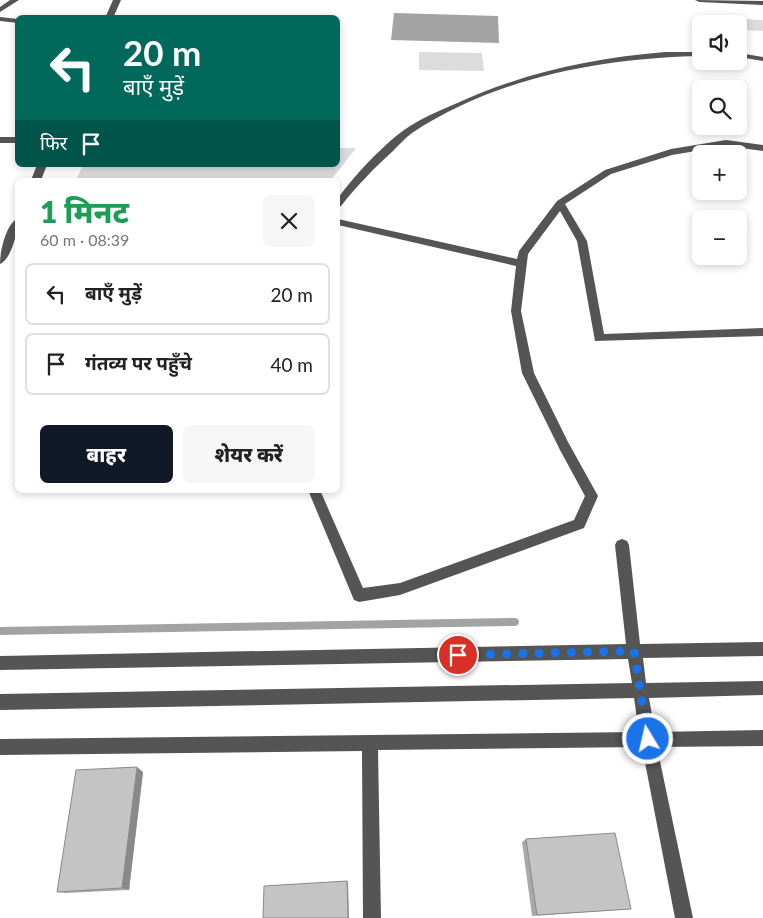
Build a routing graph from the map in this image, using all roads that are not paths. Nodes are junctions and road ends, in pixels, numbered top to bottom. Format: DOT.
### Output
graph roads {
  1 [pos="15,0"];
  2 [pos="117,0"];
  3 [pos="699,0"];
  4 [pos="763,3"];
  5 [pos="0,10"];
  6 [pos="110,15"];
  7 [pos="0,19"];
  8 [pos="15,21"];
  9 [pos="692,54"];
  10 [pos="747,57"];
  11 [pos="763,59"];
  12 [pos="0,140"];
  13 [pos="15,140"];
  14 [pos="763,148"];
  15 [pos="340,201"];
  16 [pos="560,202"];
  17 [pos="340,222"];
  18 [pos="15,228"];
  19 [pos="0,260"];
  20 [pos="522,264"];
  21 [pos="763,332"];
  22 [pos="315,493"];
  23 [pos="622,545"];
  24 [pos="763,649"];
  25 [pos="634,651"];
  26 [pos="0,663"];
  27 [pos="763,688"];
  28 [pos="640,690"];
  29 [pos="0,702"];
  30 [pos="763,738"];
  31 [pos="648,739"];
  32 [pos="370,742"];
  33 [pos="0,747"];
  34 [pos="372,918"];
  35 [pos="684,918"];
  1 -- 5 [label="street"];
  2 -- 6 [label="street"];
  3 -- 4 [label="street"];
  7 -- 8 [label="street"];
  9 -- 15 [label="street"];
  10 -- 11 [label="street"];
  12 -- 13 [label="street"];
  14 -- 16 [label="street"];
  16 -- 20 [label="street"];
  16 -- 21 [label="street"];
  17 -- 20 [label="street"];
  18 -- 19 [label="street"];
  20 -- 22 [label="street"];
  23 -- 25 [label="street"];
  24 -- 25 [label="street"];
  25 -- 26 [label="street"];
  25 -- 28 [label="street"];
  27 -- 28 [label="street"];
  28 -- 29 [label="street"];
  28 -- 31 [label="street"];
  30 -- 31 [label="street"];
  31 -- 32 [label="street"];
  31 -- 35 [label="street"];
  32 -- 33 [label="street"];
  32 -- 34 [label="street"];
}
